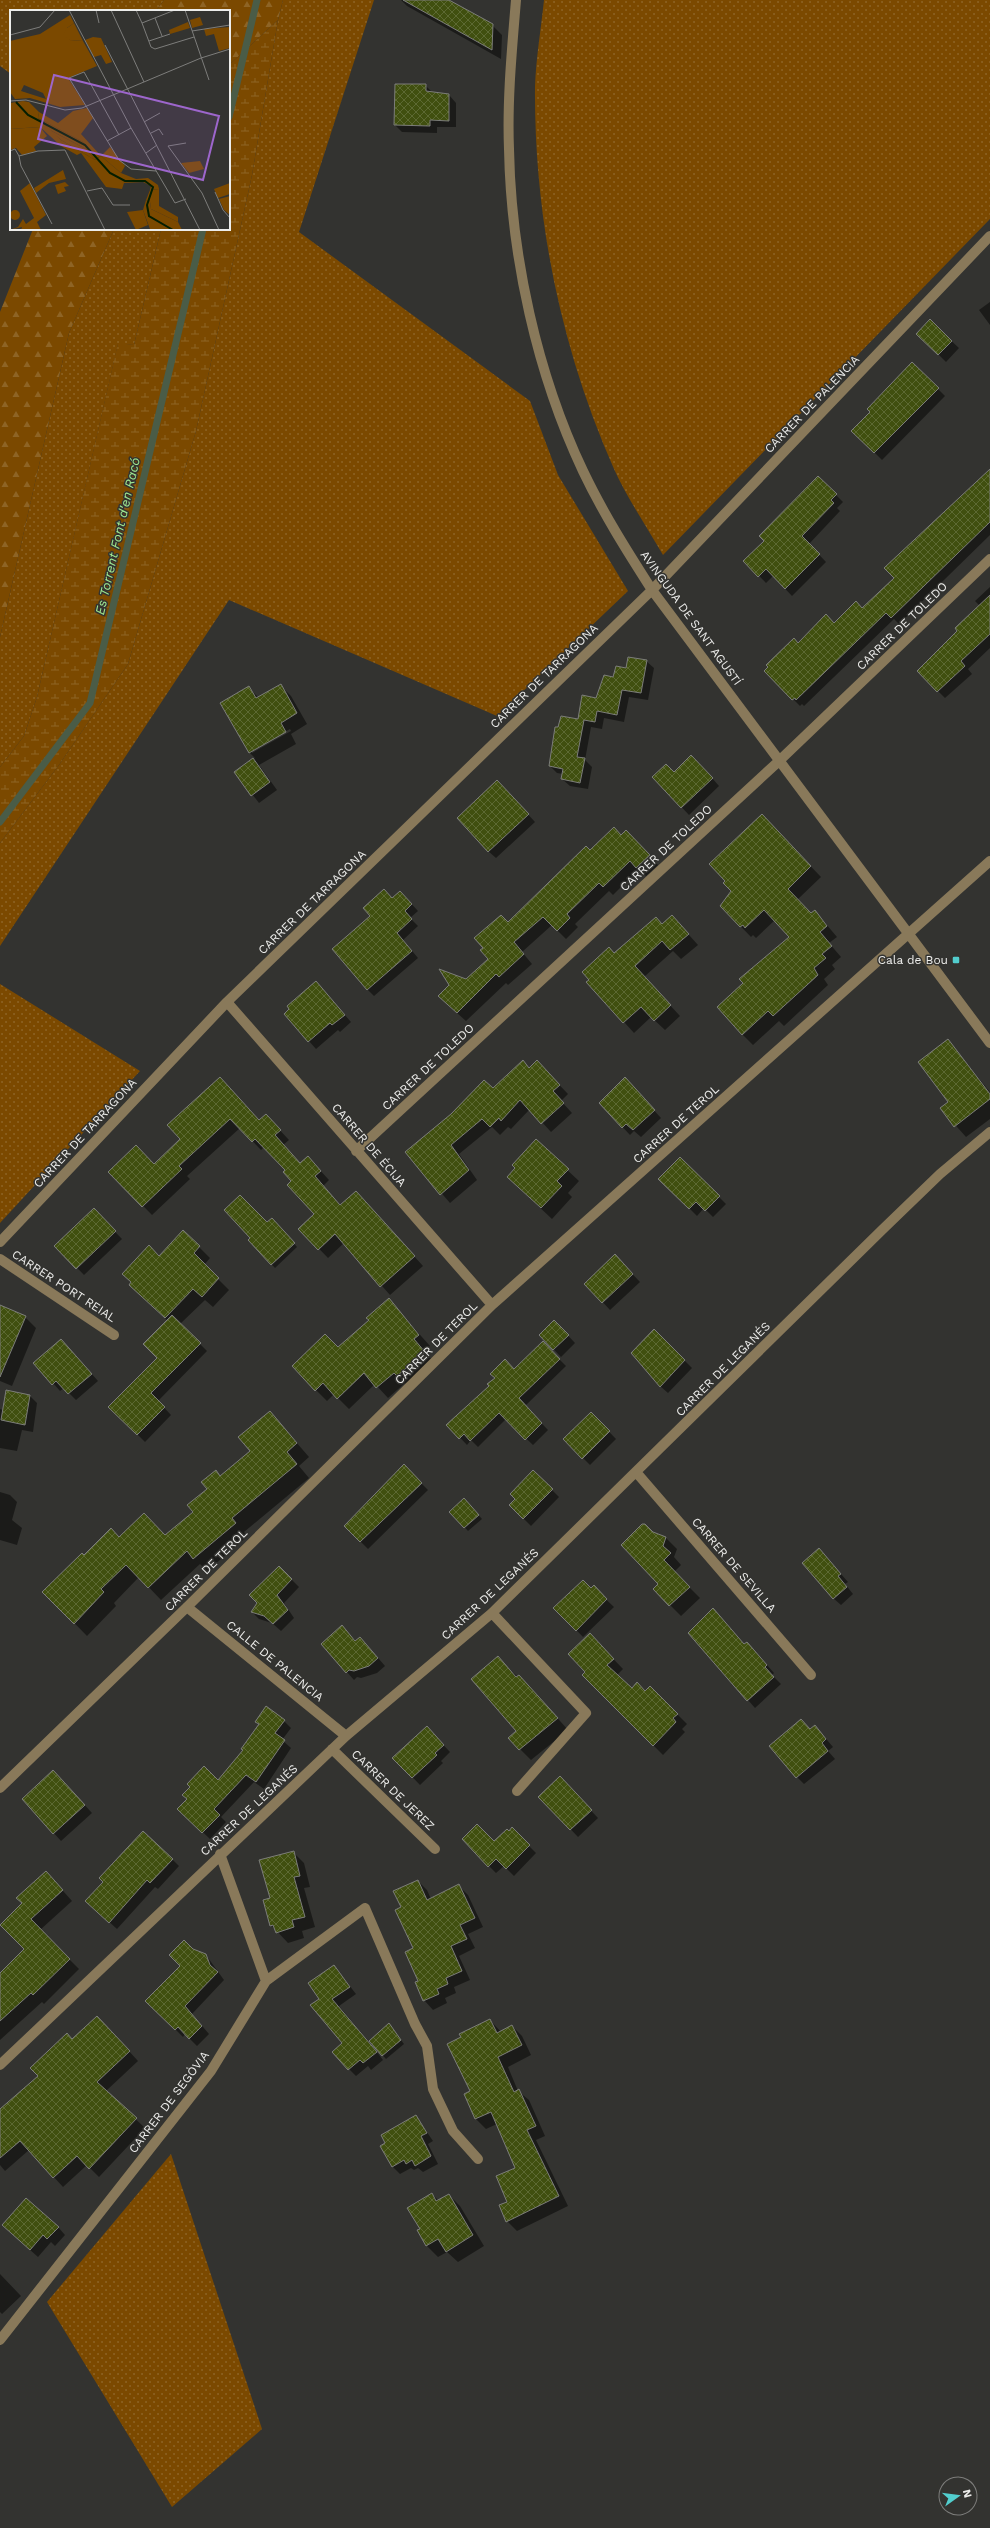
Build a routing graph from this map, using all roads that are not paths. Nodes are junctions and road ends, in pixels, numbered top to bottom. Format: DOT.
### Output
graph roads {
  1 [pos="516,0"];
  2 [pos="990,236"];
  3 [pos="990,559"];
  4 [pos="652,590"];
  5 [pos="779,761"];
  6 [pos="990,861"];
  7 [pos="907,934"];
  8 [pos="227,1002"];
  9 [pos="990,1043"];
  10 [pos="990,1132"];
  11 [pos="356,1151"];
  12 [pos="0,1242"];
  13 [pos="0,1260"];
  14 [pos="492,1305"];
  15 [pos="114,1334"];
  16 [pos="636,1472"];
  17 [pos="187,1607"];
  18 [pos="492,1613"];
  19 [pos="811,1675"];
  20 [pos="346,1736"];
  21 [pos="332,1749"];
  22 [pos="0,1788"];
  23 [pos="517,1791"];
  24 [pos="435,1849"];
  25 [pos="220,1854"];
  26 [pos="266,1981"];
  27 [pos="0,2065"];
  28 [pos="478,2159"];
  29 [pos="0,2340"];
  1 -- 4 [label="street, AVINGUDA DE SANT AGUSTÍ"];
  2 -- 4 [label="street, CARRER DE PALENCIA"];
  3 -- 5 [label="street, CARRER DE TOLEDO"];
  4 -- 5 [label="street, AVINGUDA DE SANT AGUSTÍ"];
  4 -- 8 [label="street, CARRER DE TARRAGONA"];
  5 -- 7 [label="street, AVINGUDA DE SANT AGUSTÍ"];
  5 -- 11 [label="street, CARRER DE TOLEDO"];
  6 -- 7 [label="street, CARRER DE TEROL"];
  7 -- 9 [label="street, AVINGUDA DE SANT AGUSTÍ"];
  7 -- 14 [label="street, CARRER DE TEROL"];
  8 -- 11 [label="street, CARRER DE ÉCIJA"];
  8 -- 12 [label="street, CARRER DE TARRAGONA"];
  10 -- 16 [label="street, CARRER DE LEGANÉS"];
  11 -- 14 [label="street, CARRER DE ÉCIJA"];
  13 -- 15 [label="street, CARRER PORT REIAL"];
  14 -- 17 [label="street, CARRER DE TEROL"];
  16 -- 18 [label="street, CARRER DE LEGANÉS"];
  16 -- 19 [label="street, CARRER DE SEVILLA"];
  17 -- 20 [label="street, CALLE DE PALENCIA"];
  17 -- 22 [label="street, CARRER DE TEROL"];
  18 -- 20 [label="street, CARRER DE LEGANÉS"];
  18 -- 23 [label="street"];
  20 -- 21 [label="street, CARRER DE LEGANÉS"];
  21 -- 24 [label="street, CARRER DE JEREZ"];
  21 -- 25 [label="street, CARRER DE LEGANÉS"];
  25 -- 26 [label="street"];
  25 -- 27 [label="street, CARRER DE LEGANÉS"];
  26 -- 28 [label="street, CARRER DE SEGÒVIA"];
  26 -- 29 [label="street, CARRER DE SEGÒVIA"];
}
